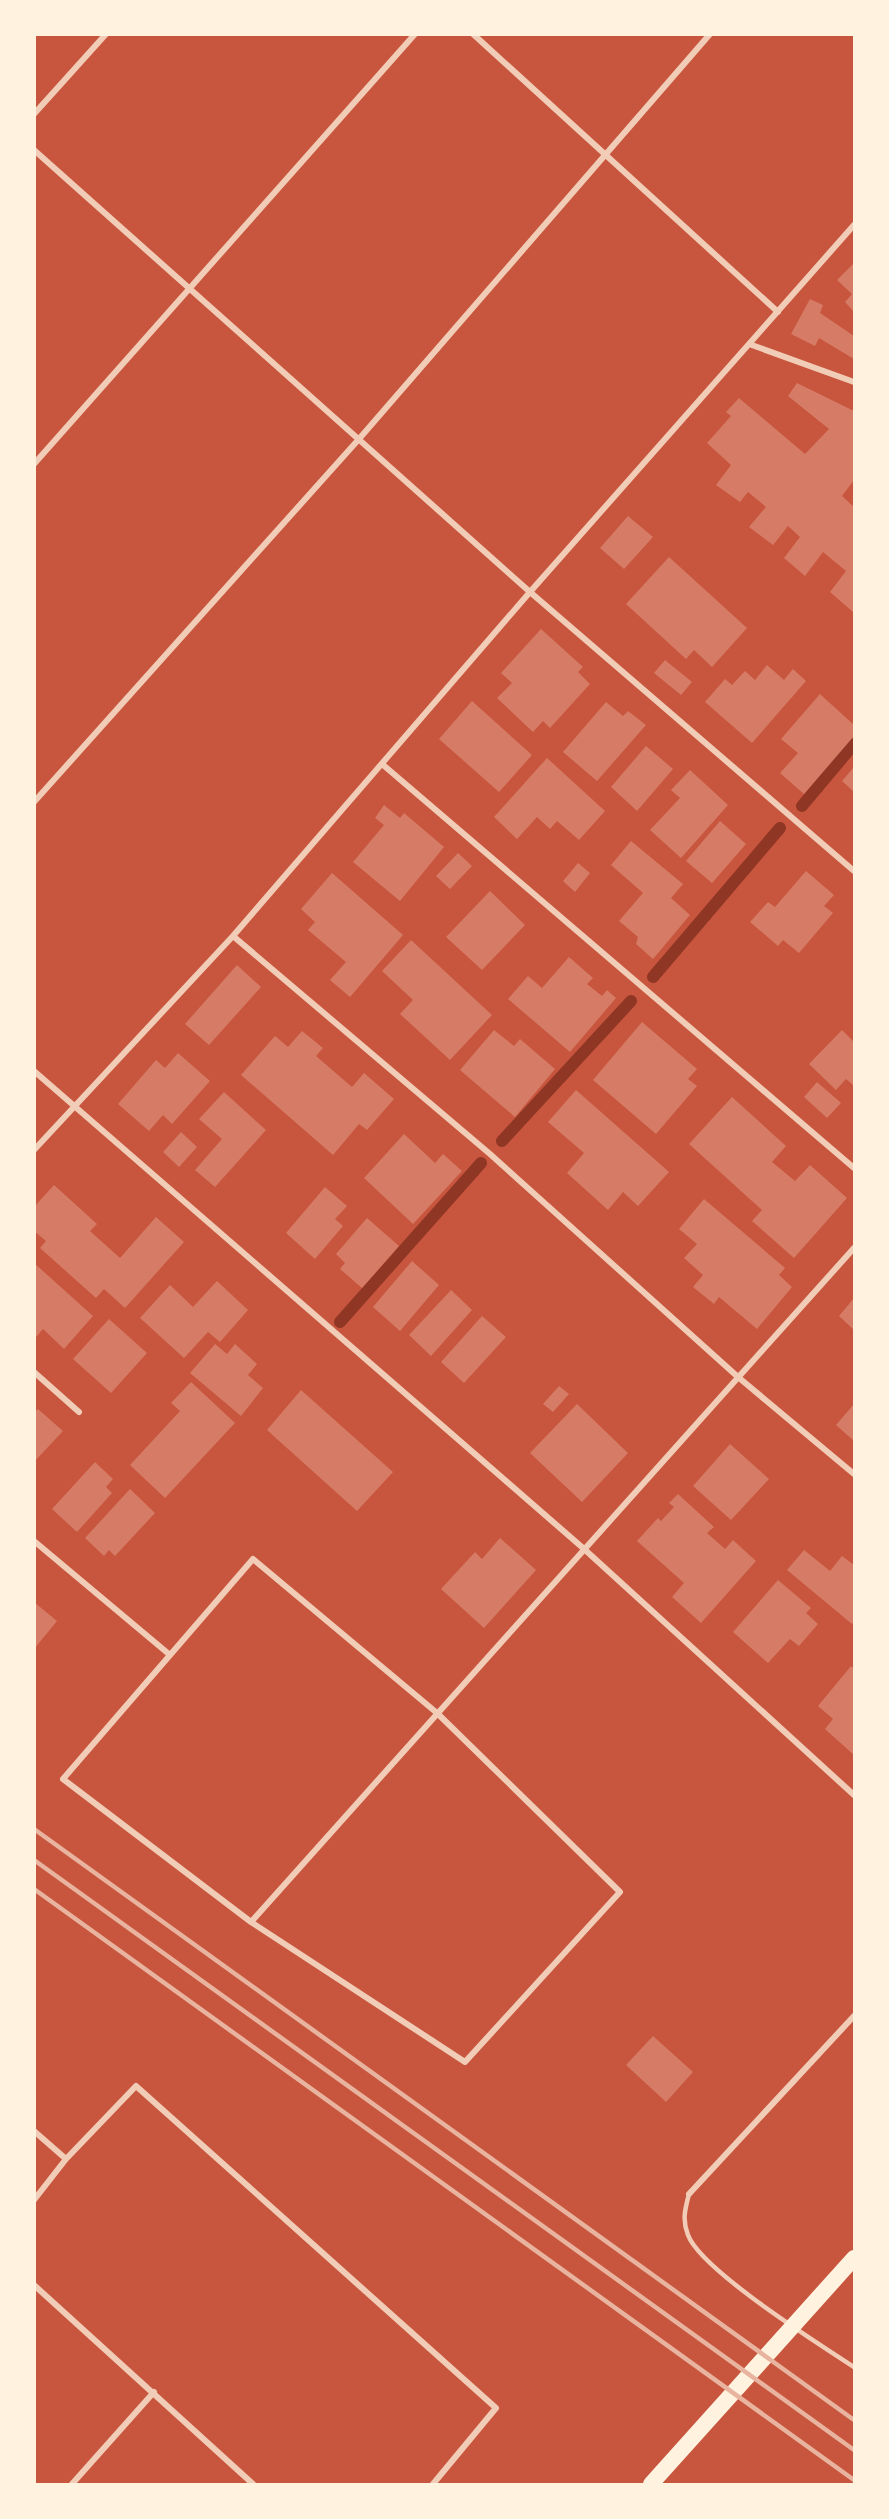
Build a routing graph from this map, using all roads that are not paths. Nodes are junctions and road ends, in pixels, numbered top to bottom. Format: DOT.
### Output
graph roads {
  1 [pos="106,34"];
  2 [pos="415,34"];
  3 [pos="473,34"];
  4 [pos="710,34"];
  5 [pos="34,114"];
  6 [pos="34,150"];
  7 [pos="607,153"];
  8 [pos="855,225"];
  9 [pos="190,289"];
  10 [pos="778,312"];
  11 [pos="749,344"];
  12 [pos="855,382"];
  13 [pos="359,439"];
  14 [pos="34,464"];
  15 [pos="530,592"];
  16 [pos="382,764"];
  17 [pos="34,802"];
  18 [pos="855,872"];
  19 [pos="233,936"];
  20 [pos="34,1071"];
  21 [pos="75,1106"];
  22 [pos="34,1150"];
  23 [pos="855,1168"];
  24 [pos="855,1248"];
  25 [pos="34,1372"];
  26 [pos="738,1377"];
  27 [pos="79,1412"];
  28 [pos="855,1474"];
  29 [pos="34,1541"];
  30 [pos="583,1548"];
  31 [pos="170,1655"];
  32 [pos="437,1713"];
  33 [pos="855,1795"];
  34 [pos="251,1922"];
  35 [pos="855,2016"];
  36 [pos="34,2131"];
  37 [pos="66,2159"];
  38 [pos="689,2194"];
  39 [pos="34,2200"];
  40 [pos="855,2258"];
  41 [pos="34,2285"];
  42 [pos="855,2367"];
  43 [pos="154,2392"];
  44 [pos="72,2484"];
  45 [pos="253,2484"];
  46 [pos="433,2484"];
  47 [pos="651,2484"];
  1 -- 5 [label="street"];
  2 -- 9 [label="street"];
  3 -- 7 [label="street"];
  4 -- 7 [label="street"];
  6 -- 9 [label="street"];
  7 -- 10 [label="street"];
  7 -- 13 [label="street"];
  8 -- 10 [label="street"];
  9 -- 13 [label="street"];
  9 -- 14 [label="street"];
  10 -- 11 [label="street"];
  11 -- 12 [label="street"];
  11 -- 15 [label="street"];
  13 -- 15 [label="street"];
  13 -- 17 [label="street"];
  15 -- 16 [label="street"];
  15 -- 18 [label="street"];
  16 -- 19 [label="street"];
  16 -- 23 [label="street"];
  19 -- 21 [label="street"];
  19 -- 26 [label="street"];
  20 -- 21 [label="street"];
  21 -- 22 [label="street"];
  21 -- 30 [label="street"];
  24 -- 26 [label="street"];
  25 -- 27 [label="street"];
  26 -- 28 [label="street"];
  26 -- 30 [label="street"];
  29 -- 31 [label="street"];
  30 -- 32 [label="street"];
  30 -- 33 [label="street"];
  31 -- 32 [label="street"];
  31 -- 34 [label="street"];
  32 -- 34 [label="street"];
  32 -- 34 [label="street"];
  35 -- 38 [label="street"];
  36 -- 37 [label="street"];
  37 -- 39 [label="street"];
  37 -- 46 [label="street"];
  38 -- 42 [label="lane"];
  40 -- 47 [label="highway"];
  41 -- 43 [label="street"];
  43 -- 44 [label="street"];
  43 -- 45 [label="street"];
}
